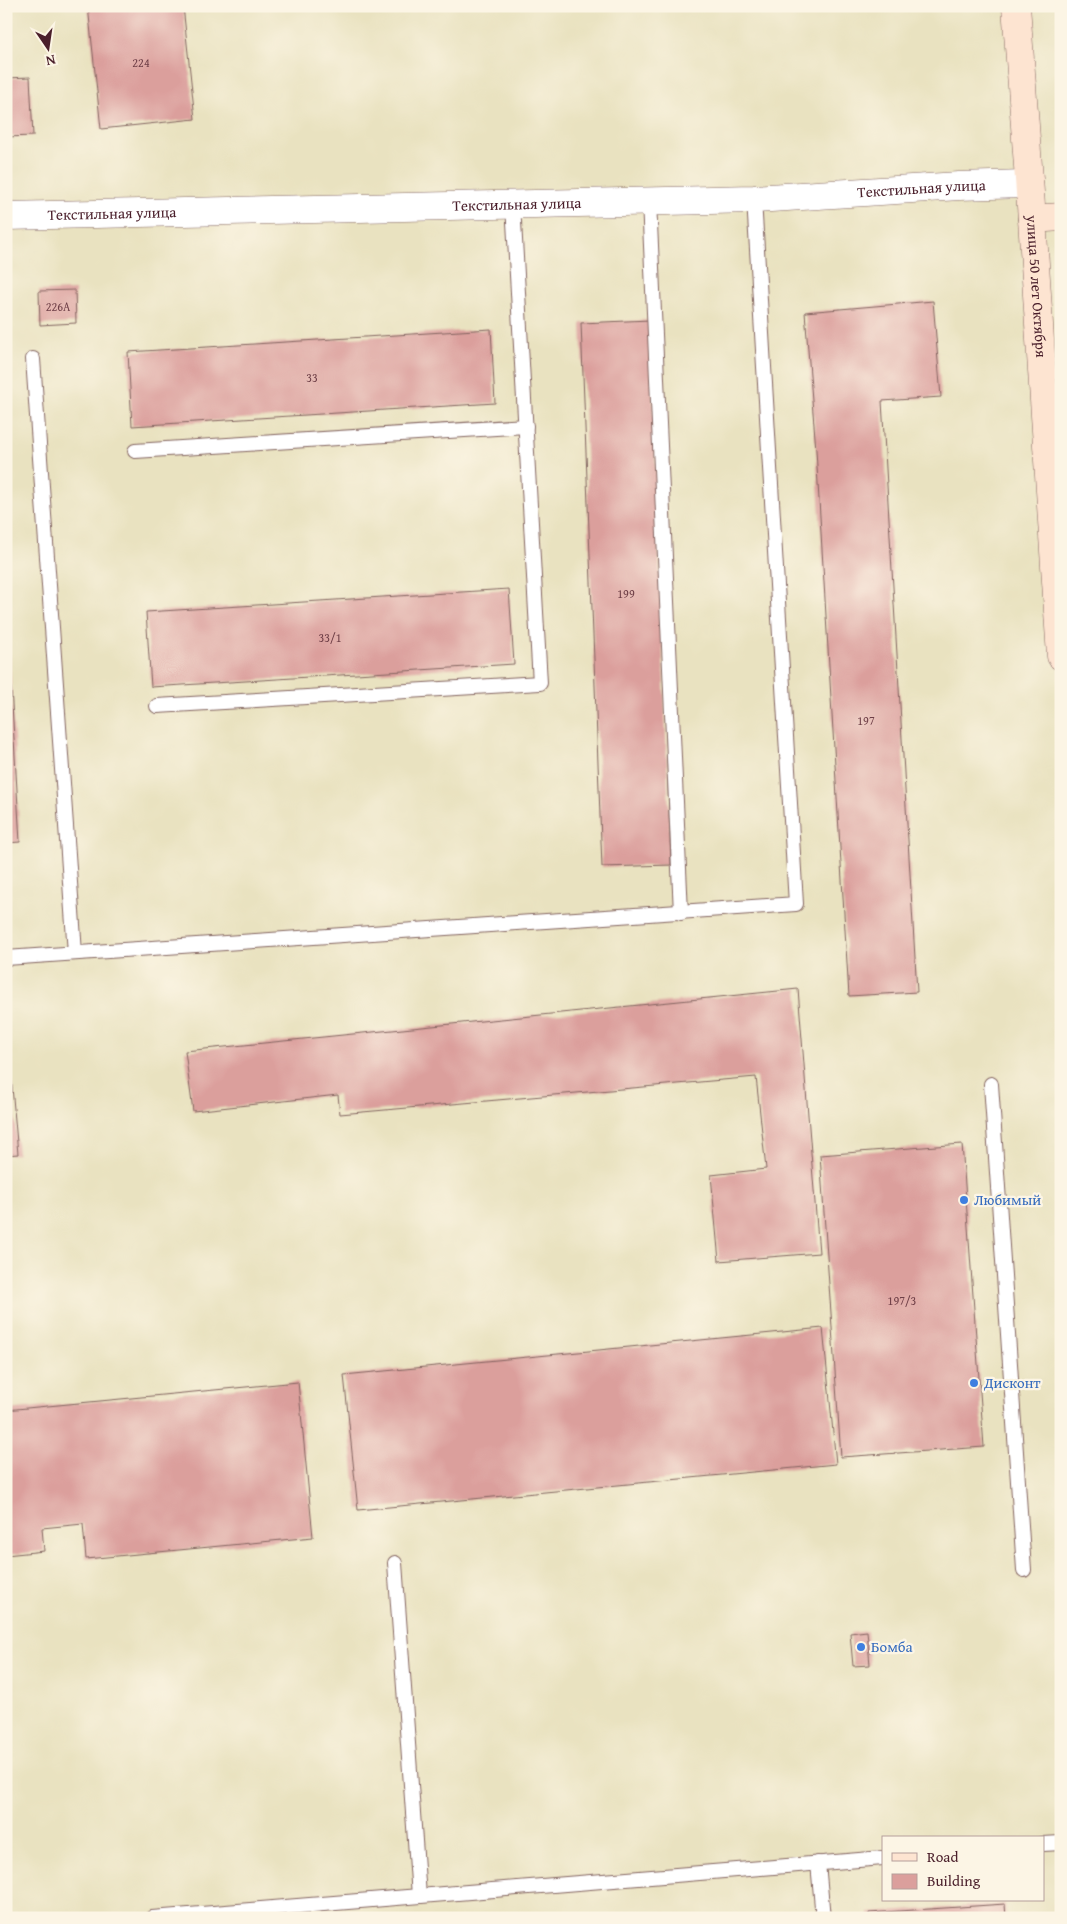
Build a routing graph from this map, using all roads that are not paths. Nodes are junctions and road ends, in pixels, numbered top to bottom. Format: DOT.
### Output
graph roads {
  1 [pos="1016,6"];
  2 [pos="1028,184"];
  3 [pos="754,198"];
  4 [pos="649,201"];
  5 [pos="513,204"];
  6 [pos="6,216"];
  7 [pos="1061,217"];
  8 [pos="1032,219"];
  9 [pos="33,359"];
  10 [pos="526,426"];
  11 [pos="135,451"];
  12 [pos="1061,656"];
  13 [pos="157,706"];
  14 [pos="681,913"];
  15 [pos="76,953"];
  16 [pos="6,958"];
  17 [pos="991,1084"];
  18 [pos="395,1563"];
  19 [pos="1024,1570"];
  20 [pos="1061,1843"];
  21 [pos="1044,1844"];
  22 [pos="882,1858"];
  23 [pos="818,1863"];
  24 [pos="420,1896"];
  25 [pos="152,1918"];
  26 [pos="823,1918"];
  1 -- 2 [label="main road, улица 50 лет Октября"];
  2 -- 3 [label="street, Текстильная улица"];
  2 -- 8 [label="main road, улица 50 лет Октября"];
  3 -- 4 [label="street, Текстильная улица"];
  3 -- 14 [label="lane"];
  4 -- 5 [label="street, Текстильная улица"];
  4 -- 14 [label="lane"];
  5 -- 6 [label="street, Текстильная улица"];
  5 -- 10 [label="lane"];
  7 -- 8 [label="main road"];
  8 -- 12 [label="main road, улица 50 лет Октября"];
  9 -- 15 [label="lane"];
  10 -- 11 [label="lane"];
  10 -- 13 [label="lane"];
  14 -- 15 [label="lane"];
  15 -- 16 [label="lane"];
  17 -- 19 [label="lane"];
  18 -- 24 [label="lane"];
  20 -- 21 [label="lane"];
  22 -- 23 [label="lane"];
  23 -- 24 [label="lane"];
  23 -- 26 [label="lane"];
  24 -- 25 [label="lane"];
}
